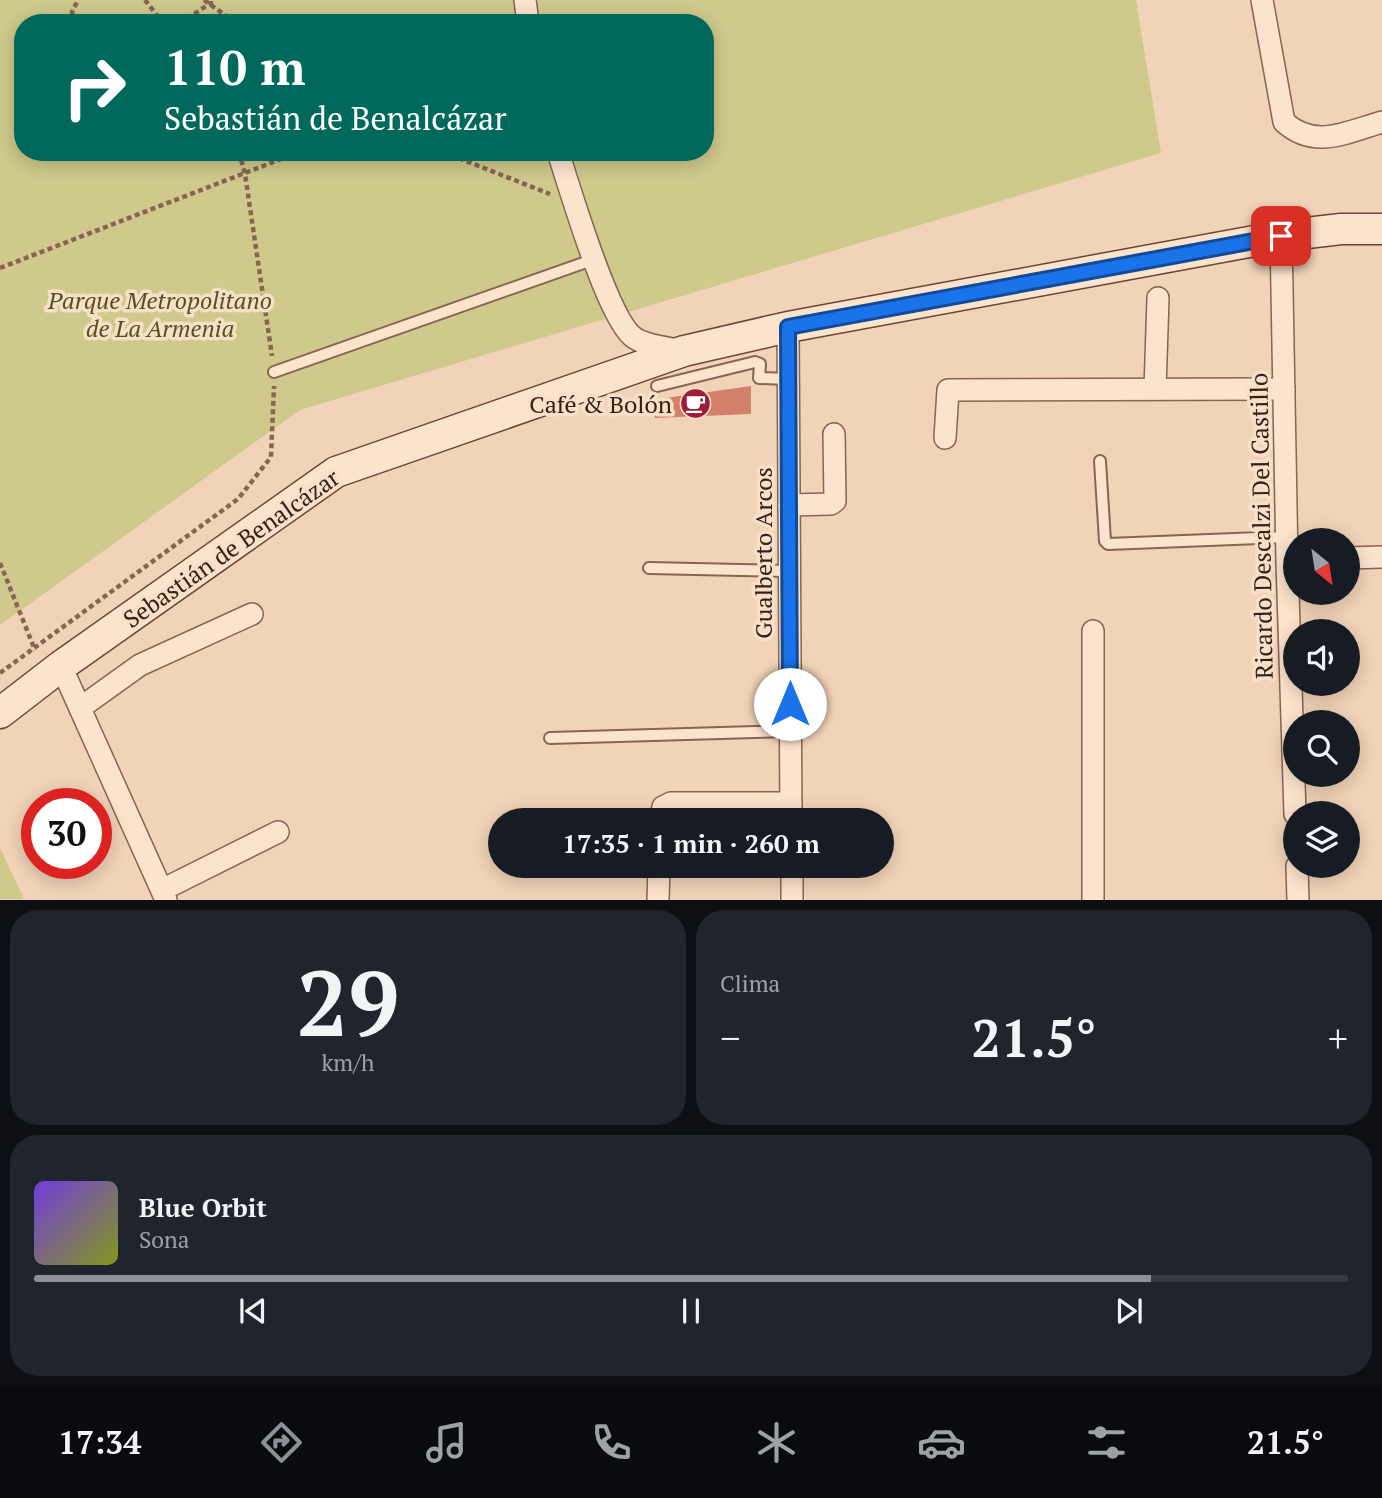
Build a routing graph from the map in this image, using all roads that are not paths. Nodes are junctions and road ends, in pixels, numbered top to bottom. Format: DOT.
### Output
graph roads {
  1 [pos="1262,0"];
  2 [pos="1382,122"];
  3 [pos="561,161"];
  4 [pos="1382,229"];
  5 [pos="1281,236"];
  6 [pos="594,260"];
  7 [pos="1158,298"];
  8 [pos="788,327"];
  9 [pos="684,351"];
  10 [pos="274,372"];
  11 [pos="789,379"];
  12 [pos="657,386"];
  13 [pos="1155,389"];
  14 [pos="1284,389"];
  15 [pos="834,434"];
  16 [pos="945,438"];
  17 [pos="1100,461"];
  18 [pos="789,505"];
  19 [pos="1286,528"];
  20 [pos="1283,537"];
  21 [pos="1382,557"];
  22 [pos="1360,558"];
  23 [pos="649,568"];
  24 [pos="789,571"];
  25 [pos="1292,606"];
  26 [pos="252,614"];
  27 [pos="1093,631"];
  28 [pos="55,671"];
  29 [pos="80,708"];
  30 [pos="0,713"];
  31 [pos="790,731"];
  32 [pos="550,738"];
  33 [pos="1295,801"];
  34 [pos="663,808"];
  35 [pos="738,808"];
  36 [pos="791,808"];
  37 [pos="278,832"];
  38 [pos="659,878"];
  39 [pos="792,878"];
  40 [pos="1297,878"];
  41 [pos="164,895"];
  42 [pos="658,900"];
  43 [pos="792,900"];
  44 [pos="1093,900"];
  45 [pos="1298,900"];
  1 -- 2 [label="street"];
  3 -- 6 [label="street"];
  4 -- 5 [label="main road, Sebastián de Benalcázar"];
  5 -- 8 [label="main road, Sebastián de Benalcázar"];
  5 -- 14 [label="street, Ricardo Descalzi Del Castillo"];
  6 -- 9 [label="street"];
  6 -- 10 [label="lane"];
  7 -- 13 [label="street"];
  8 -- 9 [label="main road, Sebastián de Benalcázar"];
  8 -- 11 [label="street, Gualberto Arcos"];
  9 -- 28 [label="main road, Sebastián de Benalcázar"];
  11 -- 12 [label="lane"];
  11 -- 18 [label="street, Gualberto Arcos"];
  13 -- 14 [label="street"];
  13 -- 16 [label="street"];
  14 -- 19 [label="street, Ricardo Descalzi Del Castillo"];
  15 -- 18 [label="street"];
  17 -- 20 [label="lane"];
  18 -- 24 [label="street, Gualberto Arcos"];
  21 -- 22 [label="street"];
  23 -- 24 [label="lane"];
  24 -- 31 [label="street, Gualberto Arcos"];
  25 -- 33 [label="street, Ricardo Descalzi Del Castillo"];
  26 -- 29 [label="street"];
  27 -- 44 [label="street"];
  28 -- 29 [label="street"];
  28 -- 30 [label="main road, Sebastián de Benalcázar"];
  29 -- 41 [label="street"];
  31 -- 32 [label="lane"];
  31 -- 36 [label="street, Gualberto Arcos"];
  34 -- 35 [label="street"];
  37 -- 41 [label="street"];
  38 -- 42 [label="street"];
  39 -- 43 [label="street"];
  40 -- 45 [label="street"];
}
